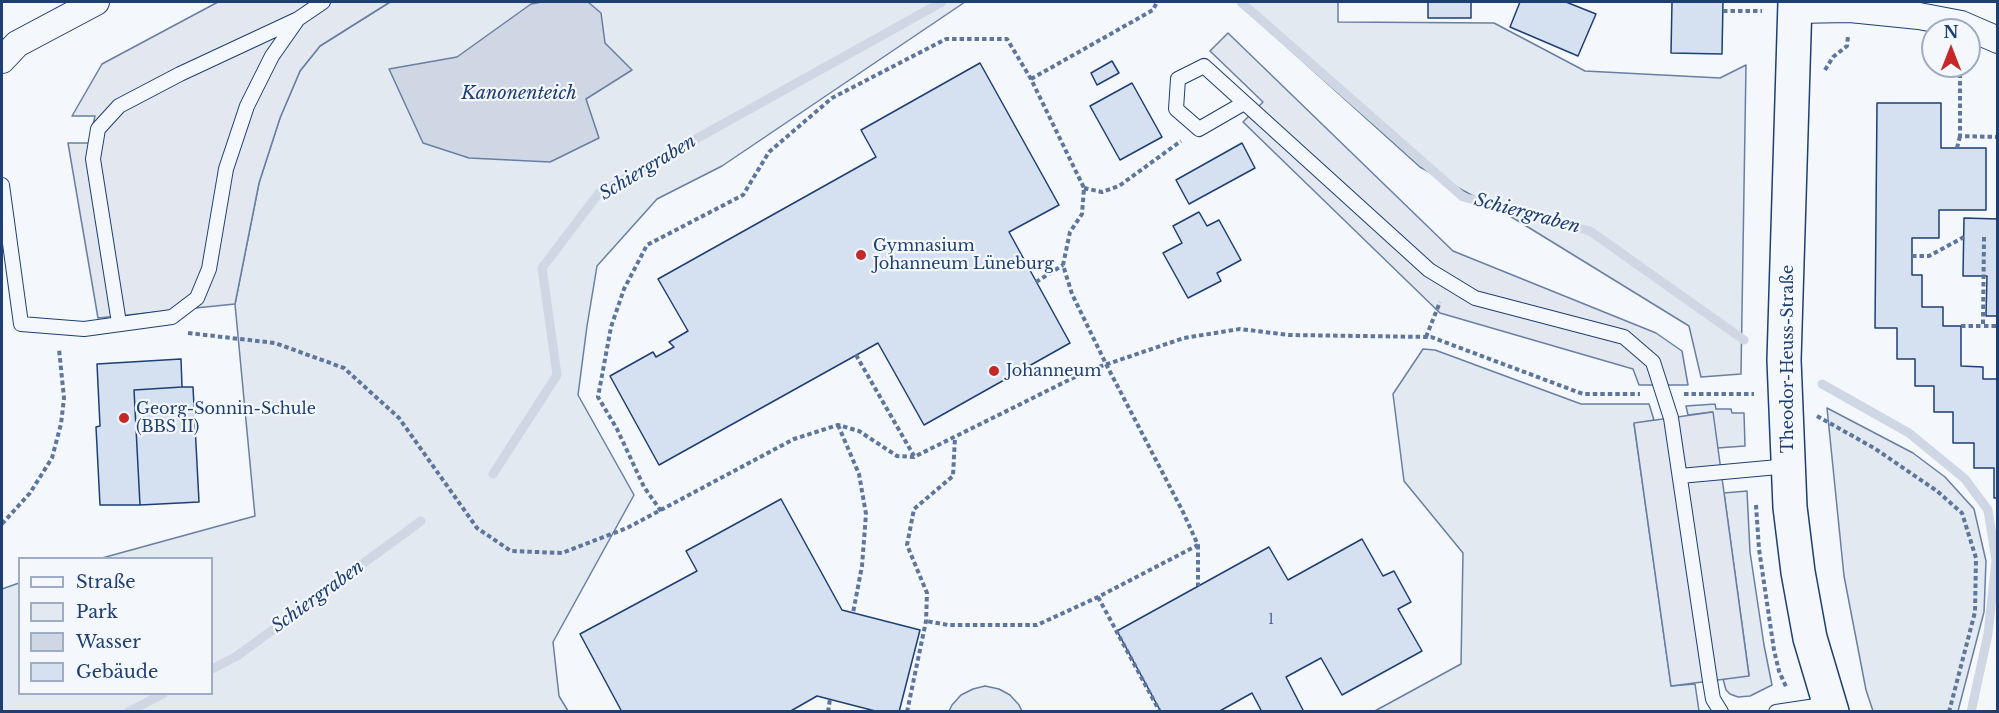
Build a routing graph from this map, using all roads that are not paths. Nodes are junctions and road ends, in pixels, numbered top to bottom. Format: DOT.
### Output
graph roads {
  1 [pos="96,2"];
  2 [pos="323,2"];
  3 [pos="1794,6"];
  4 [pos="298,19"];
  5 [pos="1998,40"];
  6 [pos="2,60"];
  7 [pos="1244,103"];
  8 [pos="2,185"];
  9 [pos="119,323"];
  10 [pos="1789,466"];
  11 [pos="1680,476"];
  12 [pos="1830,707"];
  13 [pos="1721,711"];
  14 [pos="1776,711"];
  1 -- 6 [label="street"];
  2 -- 4 [label="lane"];
  3 -- 5 [label="street"];
  3 -- 10 [label="main road, Theodor-Heuss-Straße"];
  4 -- 9 [label="lane"];
  4 -- 9 [label="lane"];
  7 -- 7 [label="lane"];
  7 -- 11 [label="lane"];
  8 -- 9 [label="lane"];
  10 -- 11 [label="lane"];
  10 -- 12 [label="main road, Theodor-Heuss-Straße"];
  11 -- 13 [label="lane"];
  12 -- 14 [label="lane"];
}
